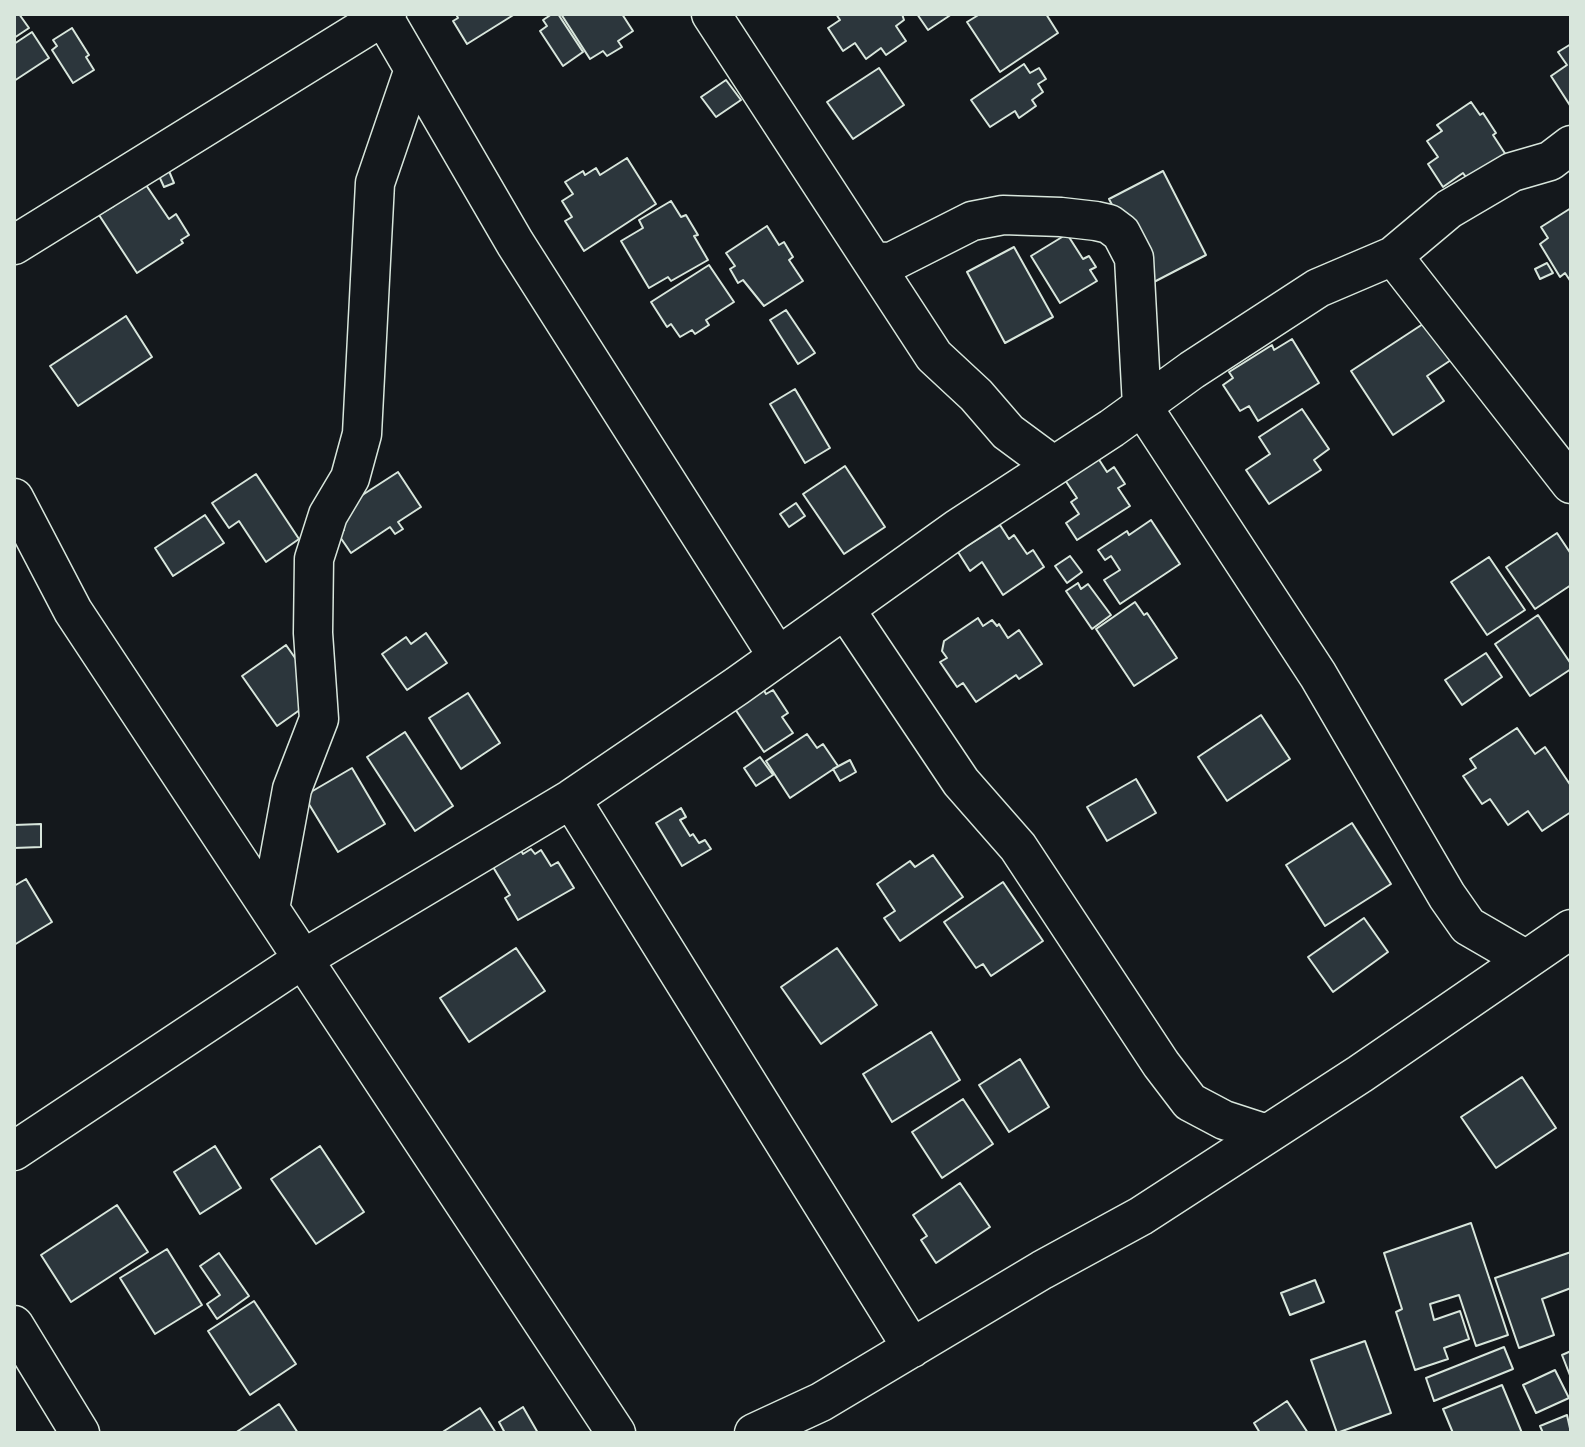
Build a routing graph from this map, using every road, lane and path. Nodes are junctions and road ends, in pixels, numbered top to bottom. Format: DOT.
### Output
graph roads {
  1 [pos="711,14"];
  2 [pos="385,15"];
  3 [pos="414,69"];
  4 [pos="1571,145"];
  5 [pos="14,245"];
  6 [pos="1393,256"];
  7 [pos="872,261"];
  8 [pos="1142,406"];
  9 [pos="1054,466"];
  10 [pos="1570,480"];
  11 [pos="14,498"];
  12 [pos="845,609"];
  13 [pos="778,657"];
  14 [pos="571,799"];
  15 [pos="270,909"];
  16 [pos="1571,929"];
  17 [pos="303,959"];
  18 [pos="1525,959"];
  19 [pos="1267,1134"];
  20 [pos="14,1151"];
  21 [pos="14,1325"];
  22 [pos="912,1348"];
  23 [pos="80,1433"];
  24 [pos="616,1433"];
  25 [pos="754,1433"];
  1 -- 7 [label="street"];
  2 -- 3 [label="street"];
  2 -- 5 [label="street"];
  3 -- 13 [label="street"];
  3 -- 15 [label="street"];
  4 -- 6 [label="street"];
  6 -- 8 [label="street"];
  6 -- 10 [label="street"];
  7 -- 8 [label="street"];
  7 -- 9 [label="street"];
  8 -- 9 [label="street"];
  8 -- 18 [label="street"];
  9 -- 12 [label="street"];
  11 -- 15 [label="street"];
  12 -- 13 [label="street"];
  12 -- 19 [label="street"];
  13 -- 14 [label="street"];
  14 -- 17 [label="street"];
  14 -- 22 [label="street"];
  15 -- 17 [label="street"];
  16 -- 18 [label="street"];
  17 -- 20 [label="street"];
  17 -- 24 [label="street"];
  18 -- 19 [label="street"];
  19 -- 22 [label="street"];
  21 -- 23 [label="street"];
  22 -- 25 [label="street"];
}
